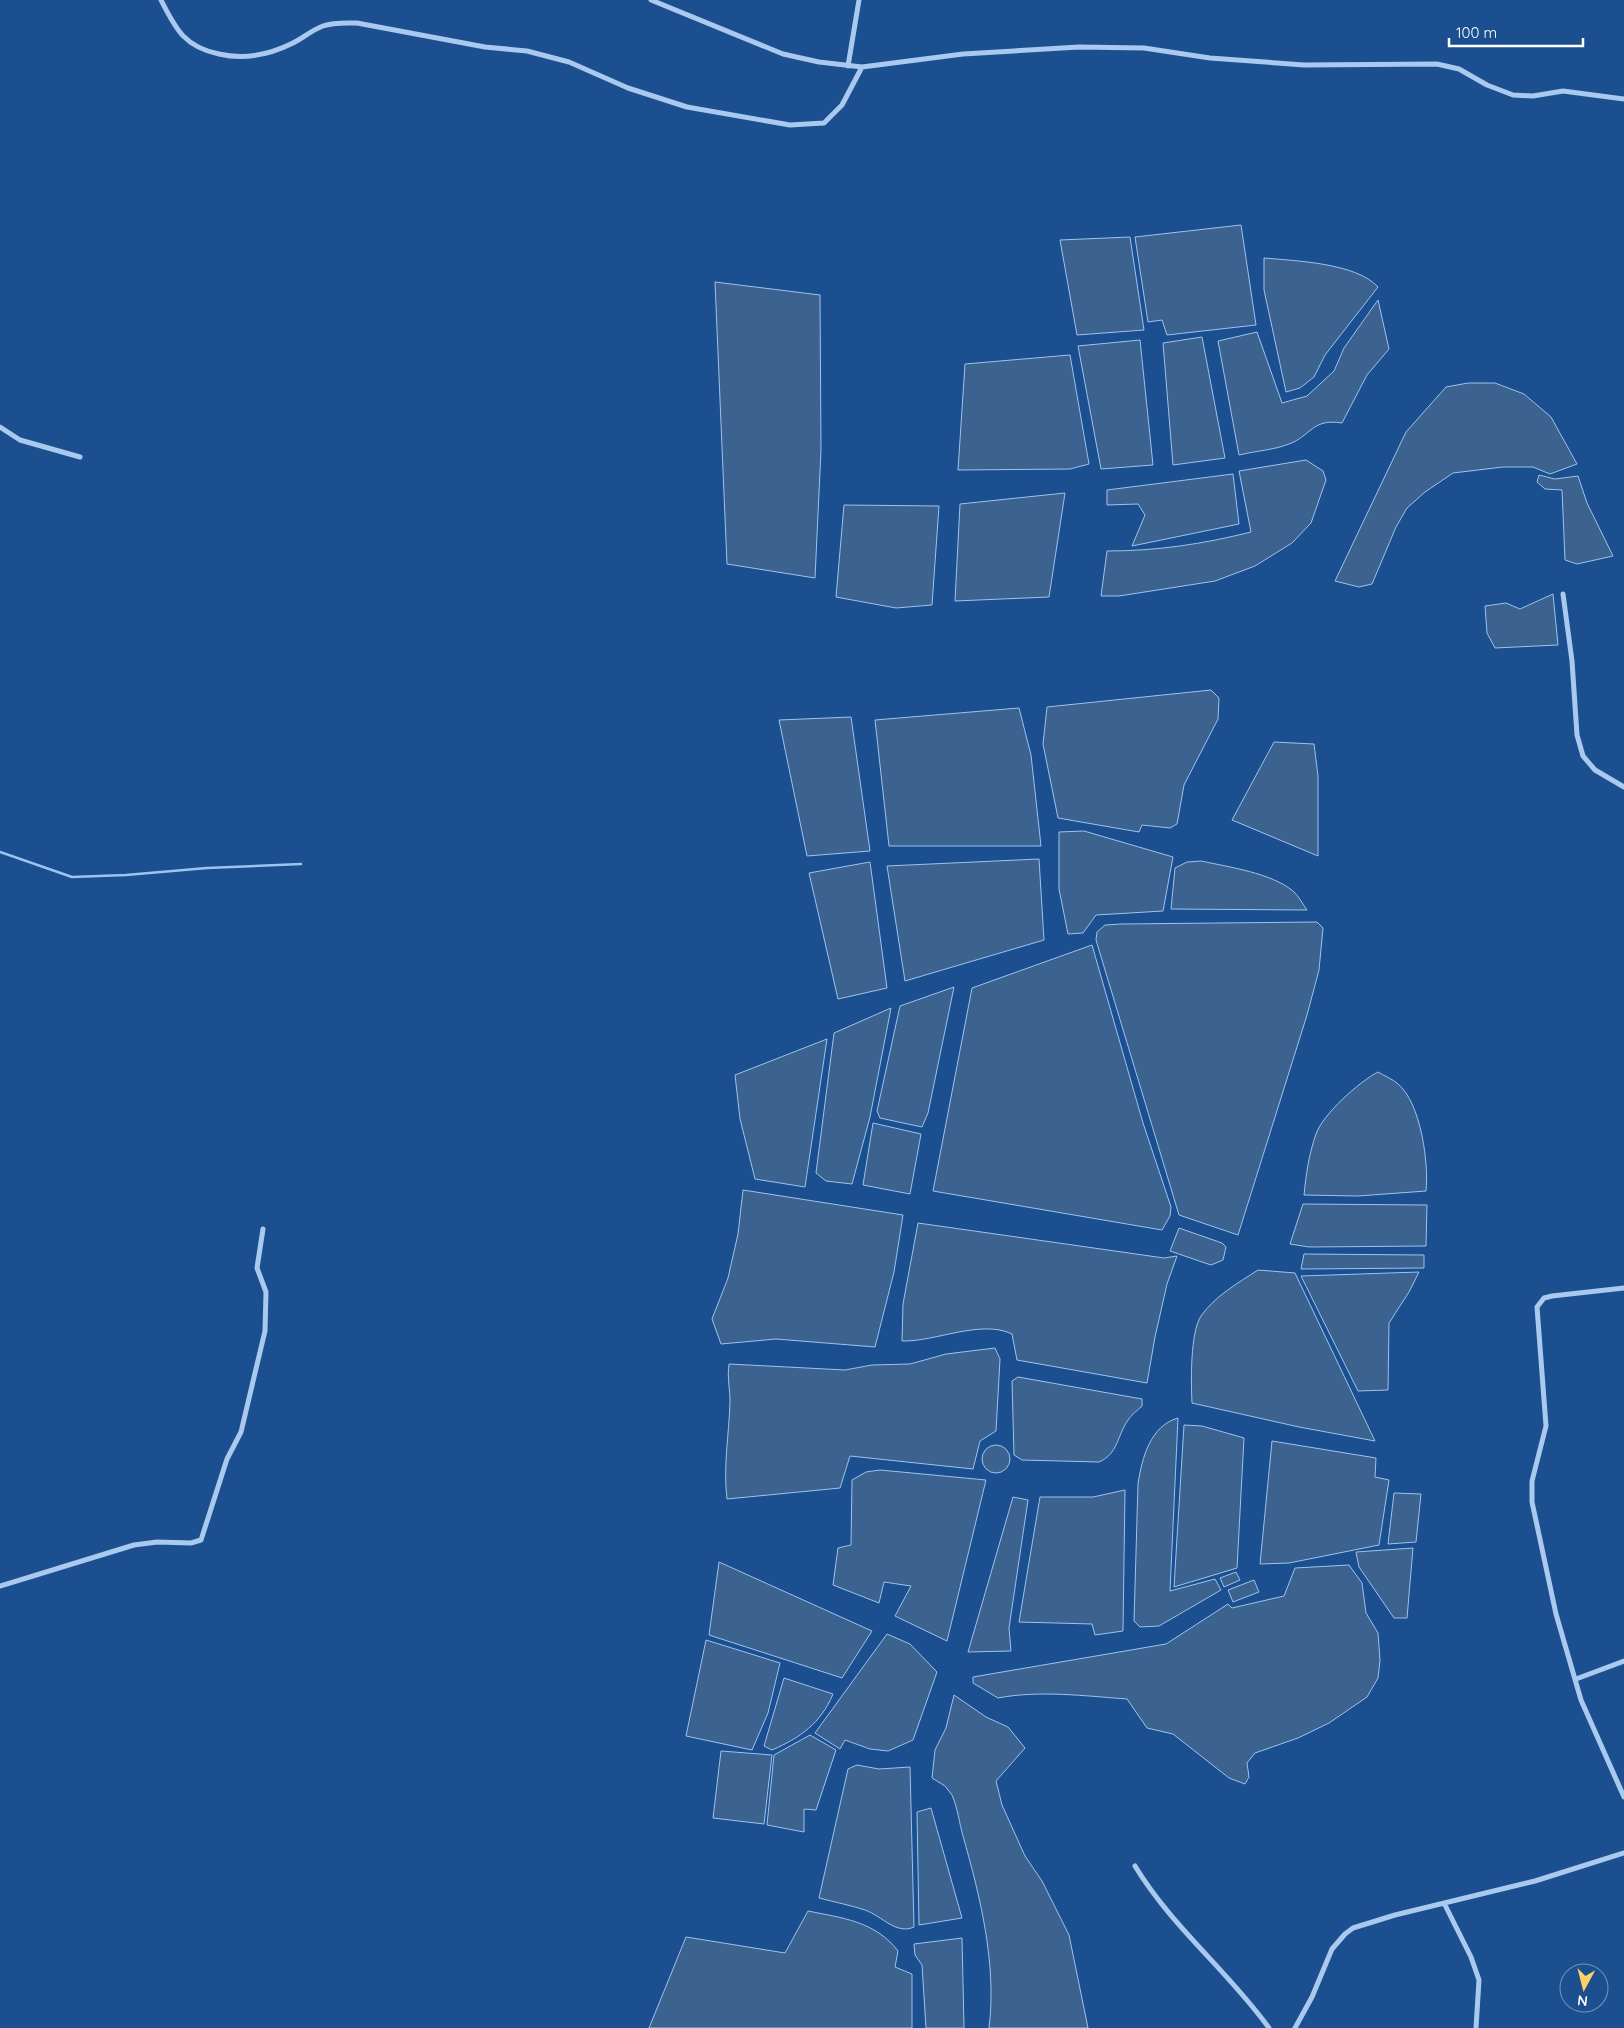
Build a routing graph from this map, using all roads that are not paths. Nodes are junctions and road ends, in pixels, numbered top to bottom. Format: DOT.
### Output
graph roads {
  1 [pos="161,0"];
  2 [pos="650,0"];
  3 [pos="859,0"];
  4 [pos="848,66"];
  5 [pos="862,68"];
  6 [pos="1624,99"];
  7 [pos="0,427"];
  8 [pos="80,457"];
  9 [pos="1563,594"];
  10 [pos="1624,787"];
  11 [pos="263,1229"];
  12 [pos="1624,1288"];
  13 [pos="0,1586"];
  14 [pos="1624,1661"];
  15 [pos="1576,1679"];
  16 [pos="1624,1797"];
  17 [pos="1624,1853"];
  18 [pos="1135,1866"];
  19 [pos="1444,1903"];
  20 [pos="1269,2028"];
  21 [pos="1296,2028"];
  22 [pos="1476,2028"];
  1 -- 5 [label="street"];
  2 -- 4 [label="street"];
  3 -- 4 [label="street"];
  4 -- 5 [label="street"];
  5 -- 6 [label="street"];
  7 -- 8 [label="street"];
  9 -- 10 [label="street"];
  11 -- 13 [label="street"];
  12 -- 15 [label="street"];
  14 -- 15 [label="street"];
  15 -- 16 [label="street"];
  17 -- 19 [label="street"];
  18 -- 20 [label="street"];
  19 -- 21 [label="street"];
  19 -- 22 [label="street"];
}
